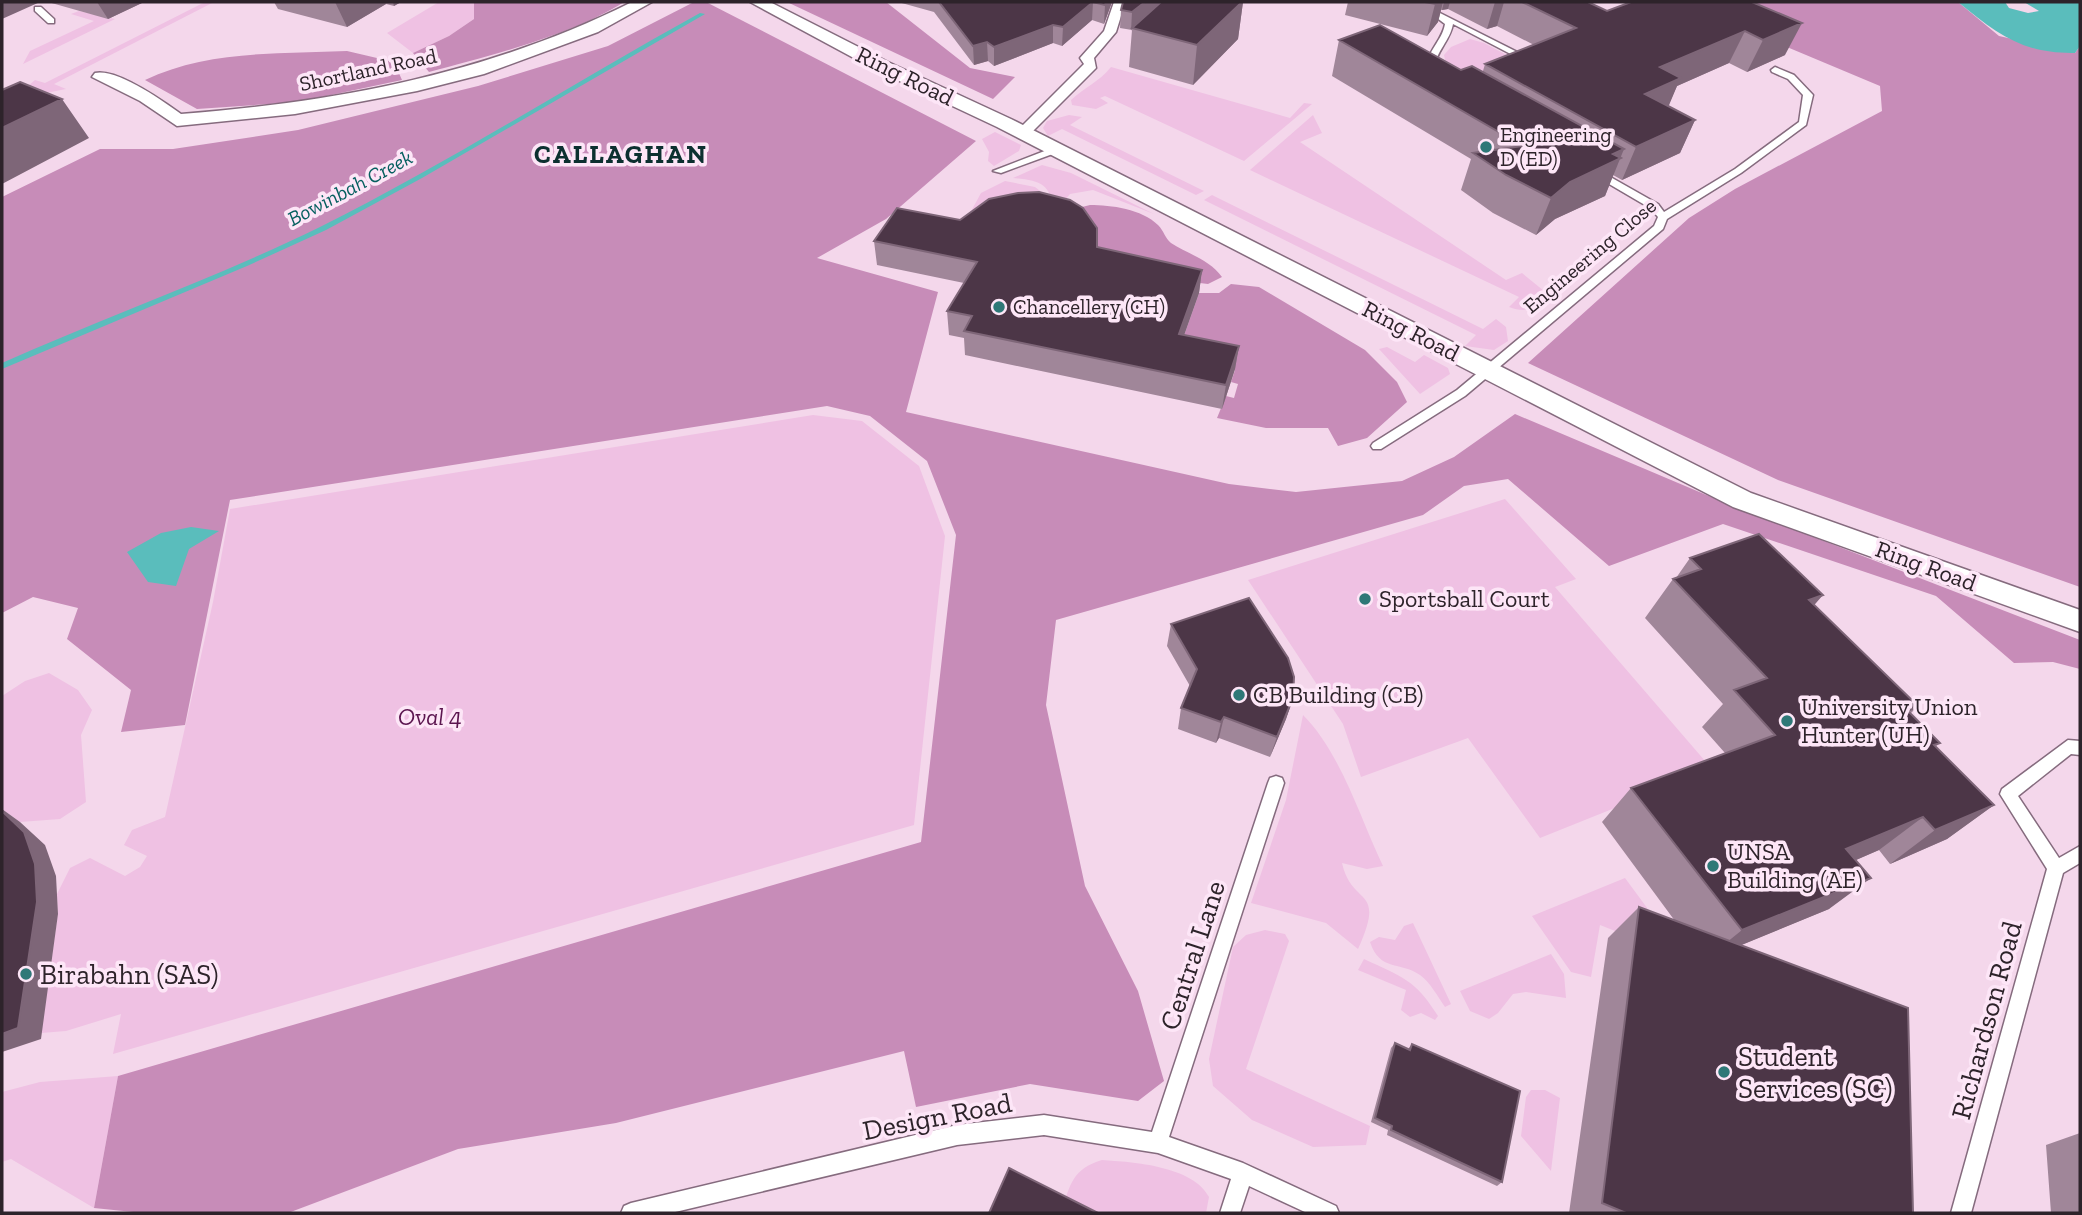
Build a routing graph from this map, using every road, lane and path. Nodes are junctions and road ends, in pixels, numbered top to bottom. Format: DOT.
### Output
graph roads {
  1 [pos="644,2"];
  2 [pos="758,2"];
  3 [pos="1420,2"];
  4 [pos="1119,3"];
  5 [pos="38,9"];
  6 [pos="1441,14"];
  7 [pos="51,21"];
  8 [pos="1534,63"];
  9 [pos="1775,70"];
  10 [pos="101,77"];
  11 [pos="1437,78"];
  12 [pos="1023,133"];
  13 [pos="1055,150"];
  14 [pos="1587,167"];
  15 [pos="998,171"];
  16 [pos="1663,217"];
  17 [pos="1487,370"];
  18 [pos="1377,446"];
  19 [pos="2080,621"];
  20 [pos="2080,748"];
  21 [pos="1276,783"];
  22 [pos="2080,854"];
  23 [pos="2056,868"];
  24 [pos="1158,1143"];
  25 [pos="1242,1172"];
  26 [pos="631,1213"];
  27 [pos="1230,1213"];
  28 [pos="1329,1213"];
  29 [pos="1961,1213"];
  1 -- 10 [label="street, Shortland Road"];
  2 -- 12 [label="street, Ring Road"];
  3 -- 6 [label="lane"];
  4 -- 12 [label="street"];
  5 -- 7 [label="lane"];
  6 -- 8 [label="lane"];
  6 -- 11 [label="lane"];
  9 -- 16 [label="lane, Engineering Close"];
  12 -- 13 [label="street, Ring Road"];
  13 -- 15 [label="lane"];
  13 -- 17 [label="street, Ring Road"];
  14 -- 16 [label="lane"];
  16 -- 17 [label="lane, Engineering Close"];
  17 -- 18 [label="lane, Engineering Close"];
  17 -- 19 [label="street, Ring Road"];
  20 -- 23 [label="lane"];
  21 -- 24 [label="lane, Central Lane"];
  22 -- 23 [label="lane"];
  23 -- 29 [label="lane, Richardson Road"];
  24 -- 25 [label="lane, Design Road"];
  24 -- 26 [label="lane, Design Road"];
  25 -- 27 [label="lane"];
  25 -- 28 [label="lane, Design Road"];
}
